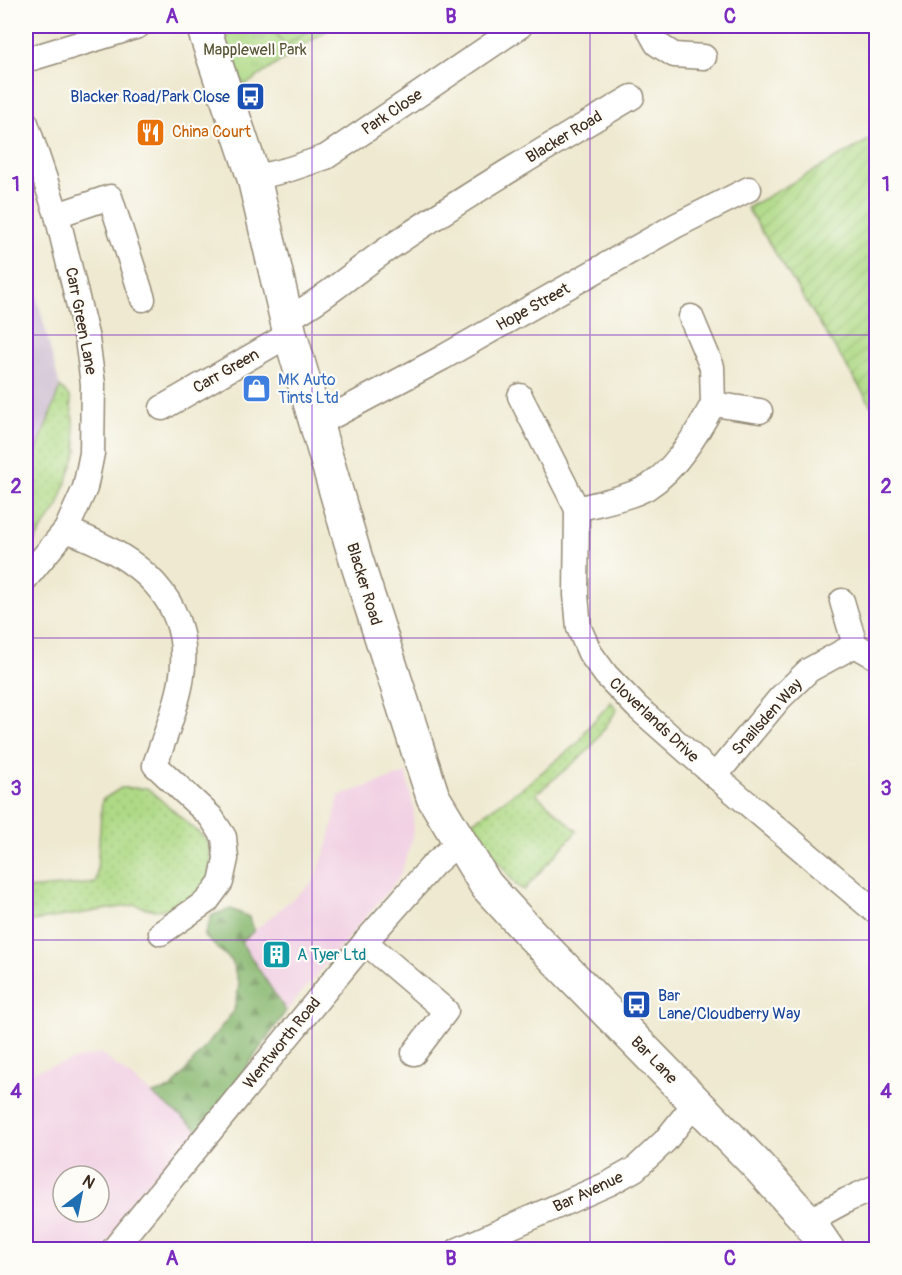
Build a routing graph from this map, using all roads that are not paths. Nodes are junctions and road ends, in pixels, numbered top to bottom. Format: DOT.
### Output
graph roads {
  1 [pos="138,26"];
  2 [pos="203,26"];
  3 [pos="520,26"];
  4 [pos="647,26"];
  5 [pos="704,57"];
  6 [pos="26,60"];
  7 [pos="632,97"];
  8 [pos="26,123"];
  9 [pos="254,177"];
  10 [pos="749,189"];
  11 [pos="57,215"];
  12 [pos="143,299"];
  13 [pos="691,317"];
  14 [pos="289,326"];
  15 [pos="520,396"];
  16 [pos="713,404"];
  17 [pos="162,408"];
  18 [pos="760,411"];
  19 [pos="316,425"];
  20 [pos="577,509"];
  21 [pos="66,530"];
  22 [pos="26,578"];
  23 [pos="842,602"];
  24 [pos="855,645"];
  25 [pos="876,657"];
  26 [pos="715,776"];
  27 [pos="459,842"];
  28 [pos="876,912"];
  29 [pos="161,933"];
  30 [pos="365,942"];
  31 [pos="414,1053"];
  32 [pos="696,1102"];
  33 [pos="876,1187"];
  34 [pos="808,1221"];
  35 [pos="113,1250"];
  36 [pos="458,1250"];
  37 [pos="828,1250"];
  1 -- 6 [label="street"];
  2 -- 9 [label="main road, Blacker Road"];
  3 -- 9 [label="street, Park Close"];
  4 -- 5 [label="street"];
  7 -- 14 [label="street, Blacker Road"];
  8 -- 11 [label="street, Carr Green Lane"];
  9 -- 14 [label="main road, Blacker Road"];
  10 -- 19 [label="street, Hope Street"];
  11 -- 12 [label="street"];
  11 -- 21 [label="street, Carr Green Lane"];
  13 -- 16 [label="street"];
  14 -- 17 [label="street, Carr Green"];
  14 -- 19 [label="main road, Blacker Road"];
  15 -- 20 [label="street, Cloverlands Drive"];
  16 -- 18 [label="street"];
  16 -- 20 [label="street"];
  19 -- 27 [label="main road, Blacker Road"];
  20 -- 26 [label="street, Cloverlands Drive"];
  21 -- 22 [label="street, Carr Green Lane"];
  21 -- 29 [label="street"];
  23 -- 24 [label="street"];
  24 -- 25 [label="street"];
  24 -- 26 [label="street, Snailsden Way"];
  26 -- 28 [label="street, Cloverlands Drive"];
  27 -- 30 [label="street, Wentworth Road"];
  27 -- 32 [label="main road, Bar Lane"];
  30 -- 31 [label="street"];
  30 -- 35 [label="street, Wentworth Road"];
  32 -- 34 [label="main road, Bar Lane"];
  32 -- 36 [label="street, Bar Avenue"];
  33 -- 34 [label="street"];
  34 -- 37 [label="main road, Bar Lane"];
}
